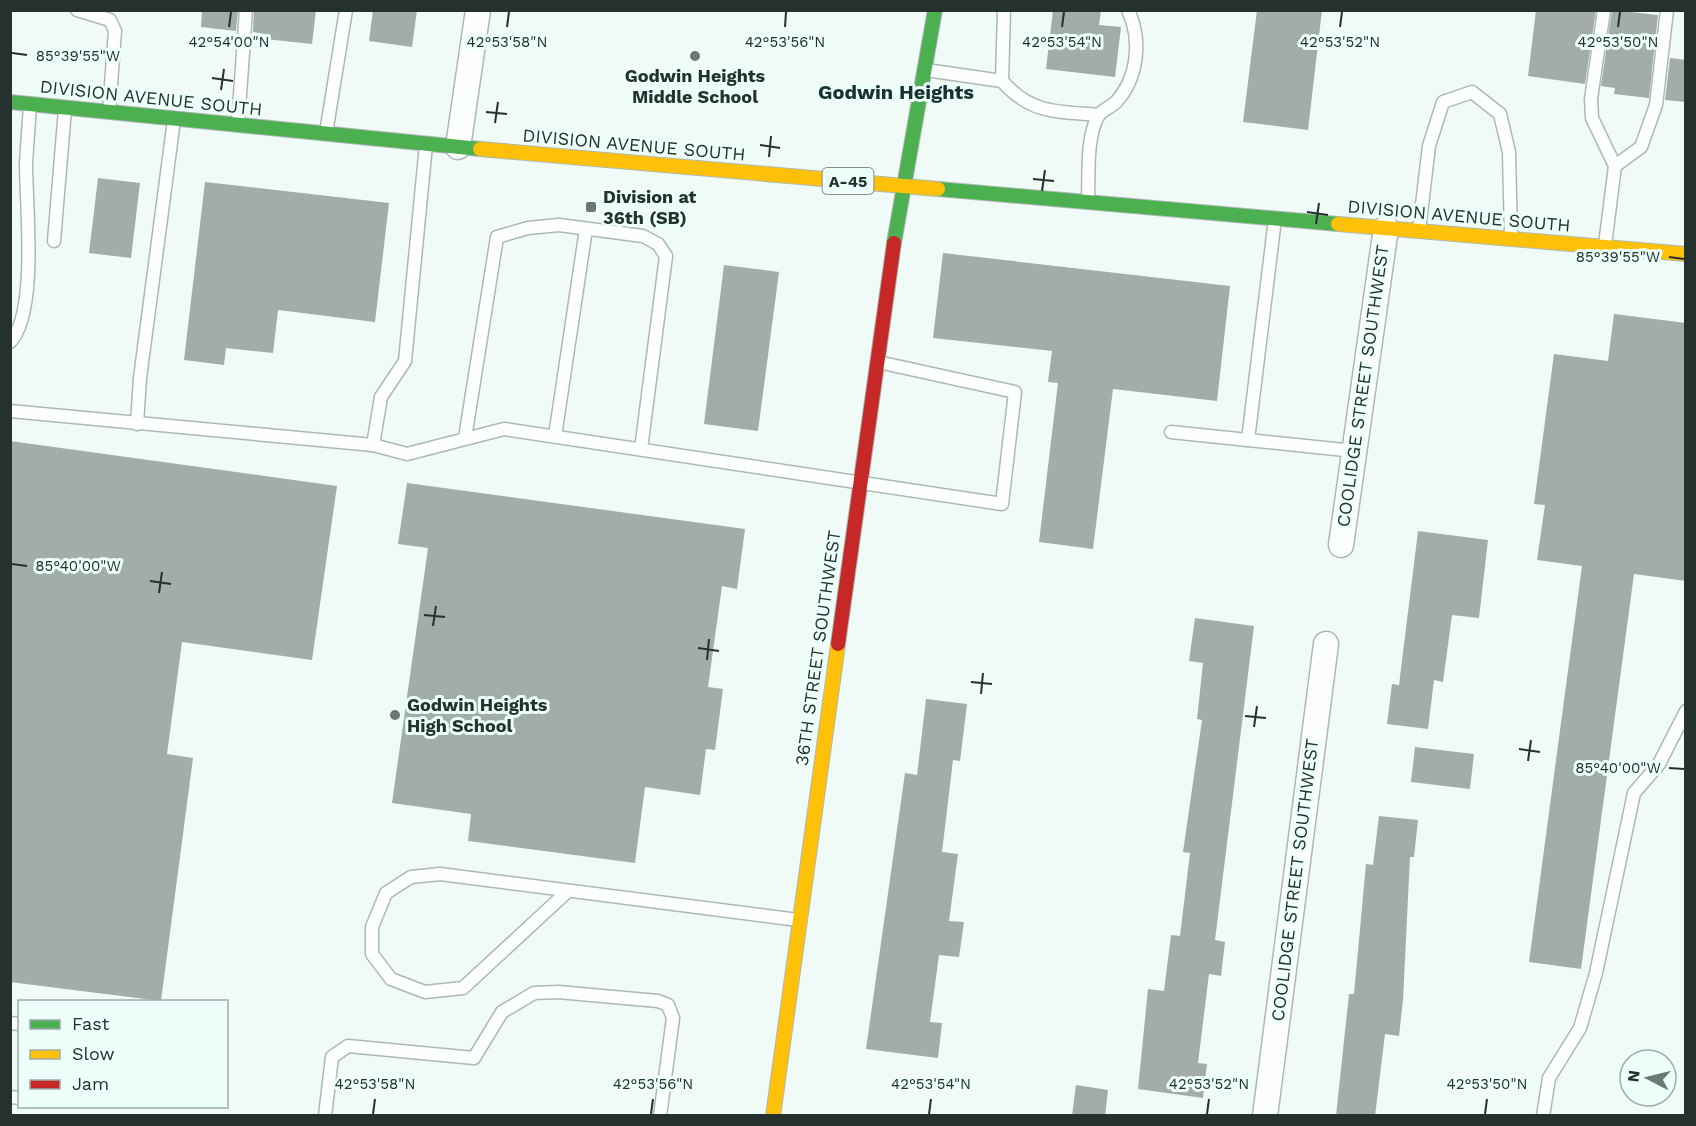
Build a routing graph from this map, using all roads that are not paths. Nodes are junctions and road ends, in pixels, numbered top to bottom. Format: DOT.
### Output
graph roads {
  1 [pos="77,10"];
  2 [pos="246,10"];
  3 [pos="346,10"];
  4 [pos="478,10"];
  5 [pos="935,10"];
  6 [pos="1004,10"];
  7 [pos="1128,10"];
  8 [pos="1604,10"];
  9 [pos="1667,10"];
  10 [pos="924,70"];
  11 [pos="1002,81"];
  12 [pos="10,102"];
  13 [pos="30,104"];
  14 [pos="65,108"];
  15 [pos="108,112"];
  16 [pos="1099,115"];
  17 [pos="175,119"];
  18 [pos="238,125"];
  19 [pos="325,134"];
  20 [pos="427,144"];
  21 [pos="458,147"];
  22 [pos="1615,166"];
  23 [pos="902,186"];
  24 [pos="1088,202"];
  25 [pos="1275,218"];
  26 [pos="1386,228"];
  27 [pos="586,229"];
  28 [pos="1419,231"];
  29 [pos="1511,238"];
  30 [pos="54,241"];
  31 [pos="1605,247"];
  32 [pos="1686,254"];
  33 [pos="10,342"];
  34 [pos="877,362"];
  35 [pos="10,411"];
  36 [pos="137,424"];
  37 [pos="1171,432"];
  38 [pos="555,436"];
  39 [pos="465,438"];
  40 [pos="1248,440"];
  41 [pos="373,445"];
  42 [pos="641,449"];
  43 [pos="1354,451"];
  44 [pos="860,482"];
  45 [pos="1341,545"];
  46 [pos="1326,644"];
  47 [pos="1686,711"];
  48 [pos="568,891"];
  49 [pos="799,920"];
  50 [pos="325,1116"];
  51 [pos="660,1116"];
  52 [pos="773,1116"];
  53 [pos="1265,1116"];
  54 [pos="1542,1116"];
  1 -- 15 [label="lane"];
  2 -- 18 [label="lane"];
  3 -- 19 [label="lane"];
  4 -- 21 [label="street"];
  5 -- 10 [label="main road, 36TH STREET SOUTHWEST"];
  6 -- 11 [label="lane"];
  7 -- 16 [label="lane"];
  8 -- 22 [label="lane"];
  9 -- 22 [label="lane"];
  10 -- 11 [label="lane"];
  10 -- 23 [label="main road, 36TH STREET SOUTHWEST"];
  11 -- 16 [label="lane"];
  12 -- 13 [label="main road, DIVISION AVENUE SOUTH / A-45"];
  13 -- 14 [label="main road, DIVISION AVENUE SOUTH / A-45"];
  13 -- 33 [label="lane"];
  14 -- 15 [label="main road, DIVISION AVENUE SOUTH / A-45"];
  14 -- 30 [label="lane"];
  15 -- 17 [label="main road, DIVISION AVENUE SOUTH / A-45"];
  16 -- 24 [label="lane"];
  17 -- 18 [label="main road, DIVISION AVENUE SOUTH / A-45"];
  17 -- 36 [label="lane"];
  18 -- 19 [label="main road, DIVISION AVENUE SOUTH / A-45"];
  19 -- 20 [label="main road, DIVISION AVENUE SOUTH / A-45"];
  20 -- 21 [label="main road, DIVISION AVENUE SOUTH / A-45"];
  20 -- 41 [label="lane"];
  21 -- 23 [label="main road, DIVISION AVENUE SOUTH / A-45"];
  22 -- 31 [label="lane"];
  23 -- 24 [label="main road, DIVISION AVENUE SOUTH / A-45"];
  23 -- 34 [label="main road, 36TH STREET SOUTHWEST"];
  24 -- 25 [label="main road, DIVISION AVENUE SOUTH / A-45"];
  25 -- 26 [label="main road, DIVISION AVENUE SOUTH / A-45"];
  25 -- 40 [label="lane"];
  26 -- 28 [label="main road, DIVISION AVENUE SOUTH / A-45"];
  26 -- 43 [label="street, COOLIDGE STREET SOUTHWEST"];
  27 -- 38 [label="lane"];
  27 -- 39 [label="lane"];
  27 -- 42 [label="lane"];
  28 -- 29 [label="main road, DIVISION AVENUE SOUTH / A-45"];
  28 -- 29 [label="lane"];
  29 -- 31 [label="main road, DIVISION AVENUE SOUTH / A-45"];
  31 -- 32 [label="main road, DIVISION AVENUE SOUTH / A-45"];
  34 -- 44 [label="main road, 36TH STREET SOUTHWEST"];
  34 -- 44 [label="lane"];
  35 -- 36 [label="lane"];
  36 -- 41 [label="lane"];
  37 -- 40 [label="lane"];
  38 -- 39 [label="lane"];
  38 -- 42 [label="lane"];
  39 -- 41 [label="lane"];
  40 -- 43 [label="lane"];
  42 -- 44 [label="lane"];
  43 -- 45 [label="street, COOLIDGE STREET SOUTHWEST"];
  44 -- 49 [label="main road, 36TH STREET SOUTHWEST"];
  46 -- 53 [label="street, COOLIDGE STREET SOUTHWEST"];
  47 -- 54 [label="lane"];
  48 -- 48 [label="lane"];
  48 -- 49 [label="lane"];
  49 -- 52 [label="main road, 36TH STREET SOUTHWEST"];
  50 -- 51 [label="lane"];
}
